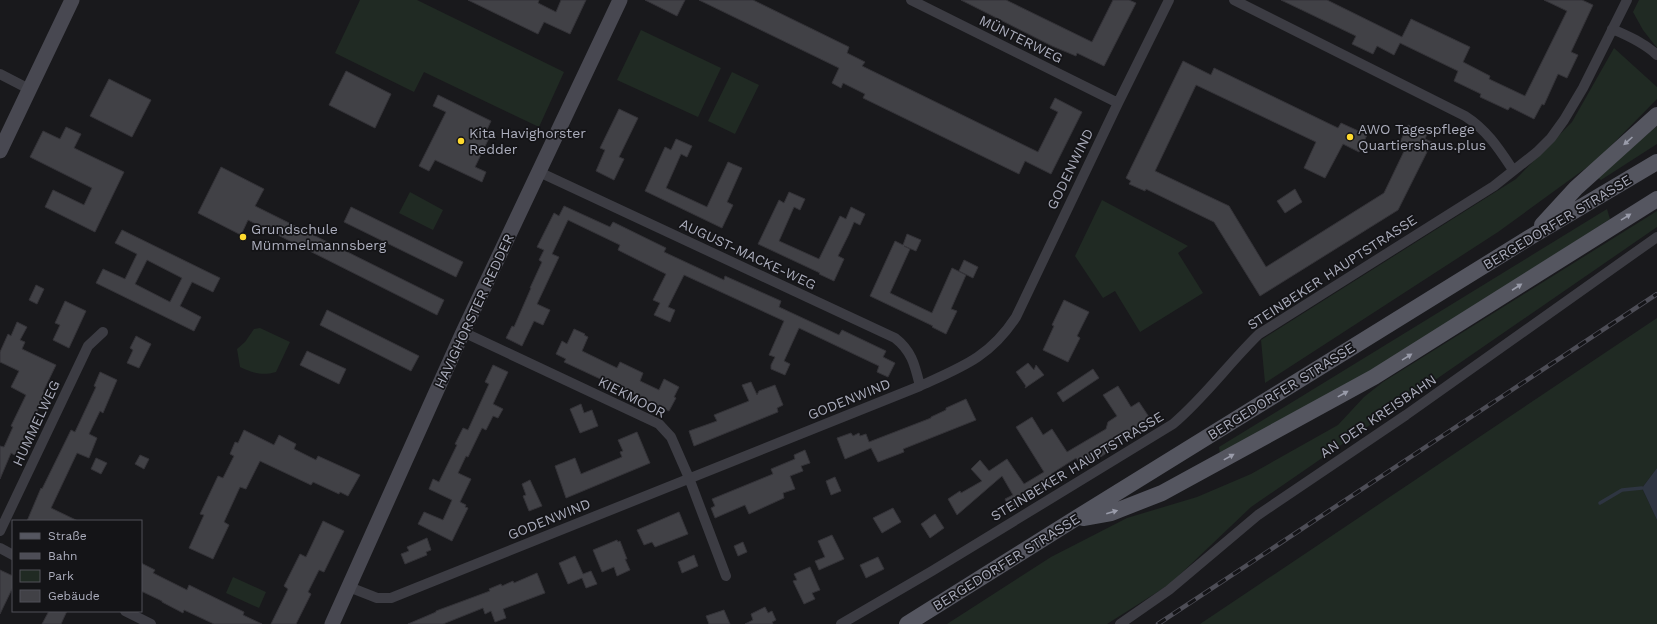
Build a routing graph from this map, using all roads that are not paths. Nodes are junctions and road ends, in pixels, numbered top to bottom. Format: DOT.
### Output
graph roads {
  1 [pos="72,0"];
  2 [pos="620,0"];
  3 [pos="911,0"];
  4 [pos="1169,0"];
  5 [pos="1234,0"];
  6 [pos="1627,0"];
  7 [pos="1612,29"];
  8 [pos="1657,56"];
  9 [pos="0,74"];
  10 [pos="29,89"];
  11 [pos="1118,103"];
  12 [pos="1657,115"];
  13 [pos="0,151"];
  14 [pos="1657,162"];
  15 [pos="1513,170"];
  16 [pos="540,172"];
  17 [pos="1657,198"];
  18 [pos="1532,236"];
  19 [pos="1657,237"];
  20 [pos="103,332"];
  21 [pos="464,332"];
  22 [pos="920,386"];
  23 [pos="689,478"];
  24 [pos="1073,520"];
  25 [pos="0,531"];
  26 [pos="0,548"];
  27 [pos="12,554"];
  28 [pos="726,576"];
  29 [pos="349,587"];
  30 [pos="127,612"];
  31 [pos="151,624"];
  32 [pos="332,624"];
  33 [pos="841,624"];
  34 [pos="907,624"];
  35 [pos="1120,624"];
  1 -- 10 [label="street"];
  2 -- 16 [label="street, HAVIGHORSTER REDDER"];
  3 -- 11 [label="street, MÜNTERWEG"];
  4 -- 11 [label="street, GODENWIND"];
  5 -- 15 [label="street"];
  6 -- 7 [label="street, STEINBEKER HAUPTSTRASSE"];
  7 -- 8 [label="street"];
  7 -- 15 [label="street, STEINBEKER HAUPTSTRASSE"];
  9 -- 10 [label="street"];
  10 -- 13 [label="street"];
  11 -- 22 [label="street, GODENWIND"];
  12 -- 18 [label="main road, one-way"];
  14 -- 18 [label="main road, BERGEDORFER STRASSE"];
  15 -- 33 [label="street, STEINBEKER HAUPTSTRASSE"];
  16 -- 21 [label="street, HAVIGHORSTER REDDER"];
  16 -- 22 [label="street, AUGUST-MACKE-WEG"];
  24 -- 17 [label="main road, one-way"];
  18 -- 24 [label="main road, BERGEDORFER STRASSE"];
  19 -- 35 [label="street, AN DER KREISBAHN"];
  20 -- 25 [label="street, HUMMELWEG"];
  21 -- 23 [label="street, KIEKMOOR"];
  21 -- 29 [label="street, HAVIGHORSTER REDDER"];
  22 -- 23 [label="street, GODENWIND"];
  23 -- 28 [label="street, KIEKMOOR"];
  23 -- 29 [label="street, GODENWIND"];
  24 -- 34 [label="main road, BERGEDORFER STRASSE"];
  26 -- 27 [label="street"];
  29 -- 32 [label="street, HAVIGHORSTER REDDER"];
  30 -- 31 [label="street"];
}
